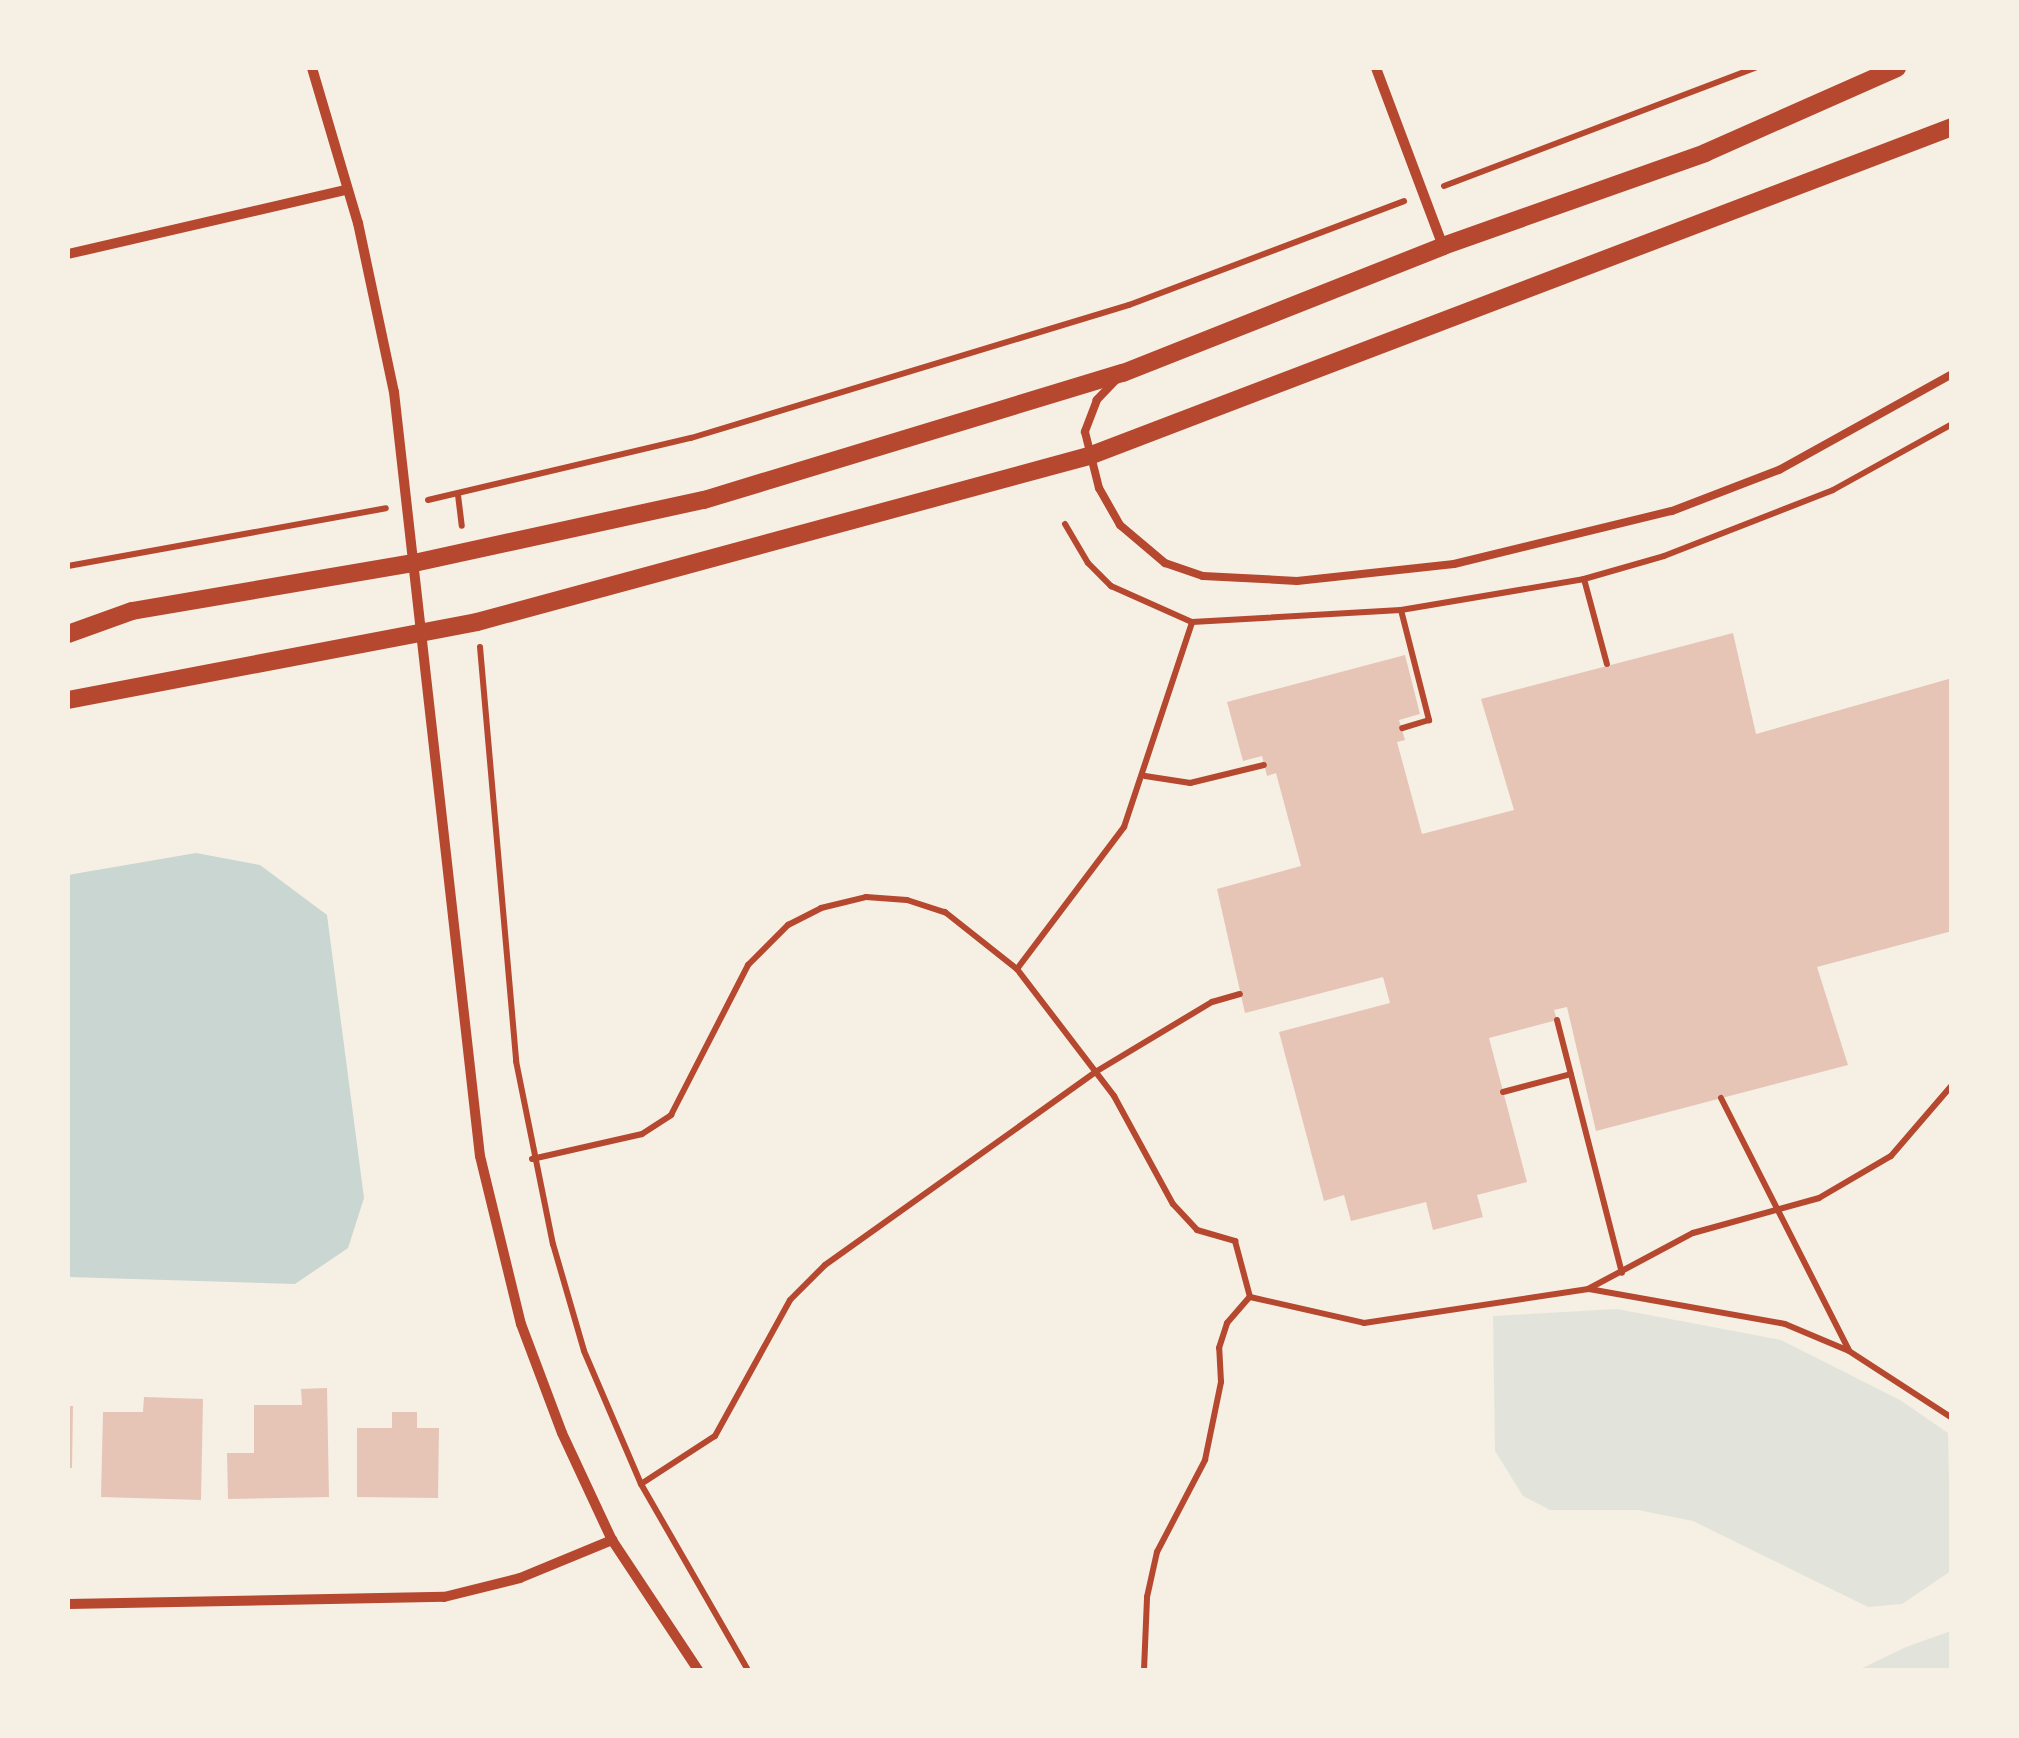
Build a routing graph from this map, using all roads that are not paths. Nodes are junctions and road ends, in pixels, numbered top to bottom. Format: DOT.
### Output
graph roads {
  1 [pos="312,68"];
  2 [pos="1376,68"];
  3 [pos="1897,68"];
  4 [pos="1952,127"];
  5 [pos="345,190"];
  6 [pos="1443,246"];
  7 [pos="68,254"];
  8 [pos="1123,373"];
  9 [pos="1952,374"];
  10 [pos="1089,456"];
  11 [pos="414,563"];
  12 [pos="68,634"];
  13 [pos="421,634"];
  14 [pos="68,700"];
  15 [pos="612,1540"];
  16 [pos="68,1604"];
  17 [pos="698,1670"];
  1 -- 5 [label="street"];
  2 -- 6 [label="street"];
  3 -- 6 [label="street"];
  4 -- 10 [label="street"];
  5 -- 7 [label="street"];
  5 -- 11 [label="street"];
  6 -- 8 [label="street"];
  8 -- 10 [label="lane"];
  8 -- 11 [label="street"];
  9 -- 10 [label="lane"];
  10 -- 13 [label="street"];
  11 -- 12 [label="street"];
  11 -- 13 [label="street"];
  13 -- 14 [label="street"];
  13 -- 15 [label="street"];
  15 -- 16 [label="street"];
  15 -- 17 [label="street"];
}
